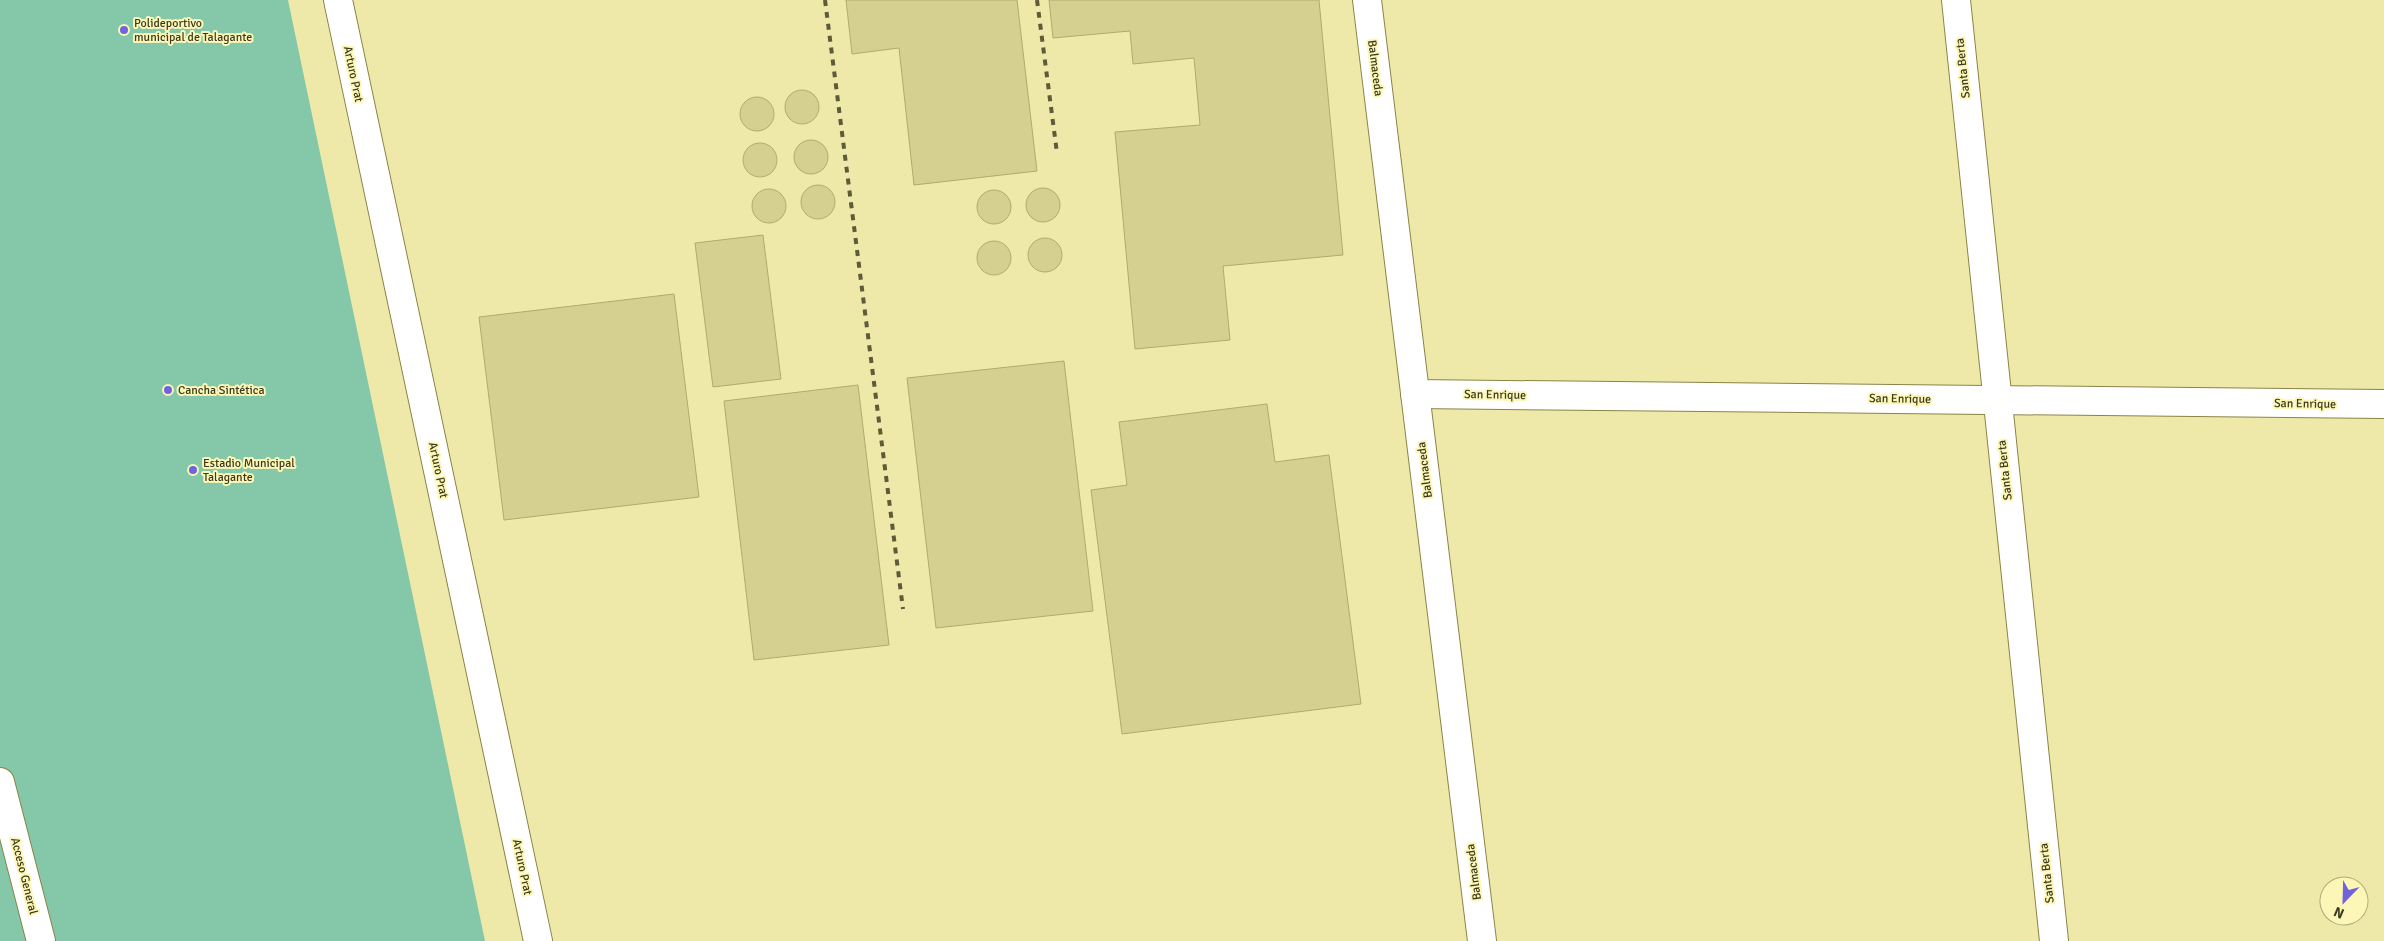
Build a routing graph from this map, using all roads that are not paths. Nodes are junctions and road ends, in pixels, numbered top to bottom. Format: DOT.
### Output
graph roads {
  1 [pos="338,0"];
  2 [pos="1367,0"];
  3 [pos="1956,0"];
  4 [pos="1415,394"];
  5 [pos="1998,400"];
  6 [pos="2384,404"];
  7 [pos="0,782"];
  8 [pos="41,941"];
  9 [pos="538,941"];
  10 [pos="1482,941"];
  11 [pos="2054,941"];
  1 -- 9 [label="street, Arturo Prat"];
  2 -- 4 [label="street, Balmaceda"];
  3 -- 5 [label="street, Santa Berta"];
  4 -- 5 [label="street, San Enrique"];
  4 -- 10 [label="street, Balmaceda"];
  5 -- 6 [label="street, San Enrique"];
  5 -- 11 [label="street, Santa Berta"];
  7 -- 8 [label="street, Acceso General"];
}
